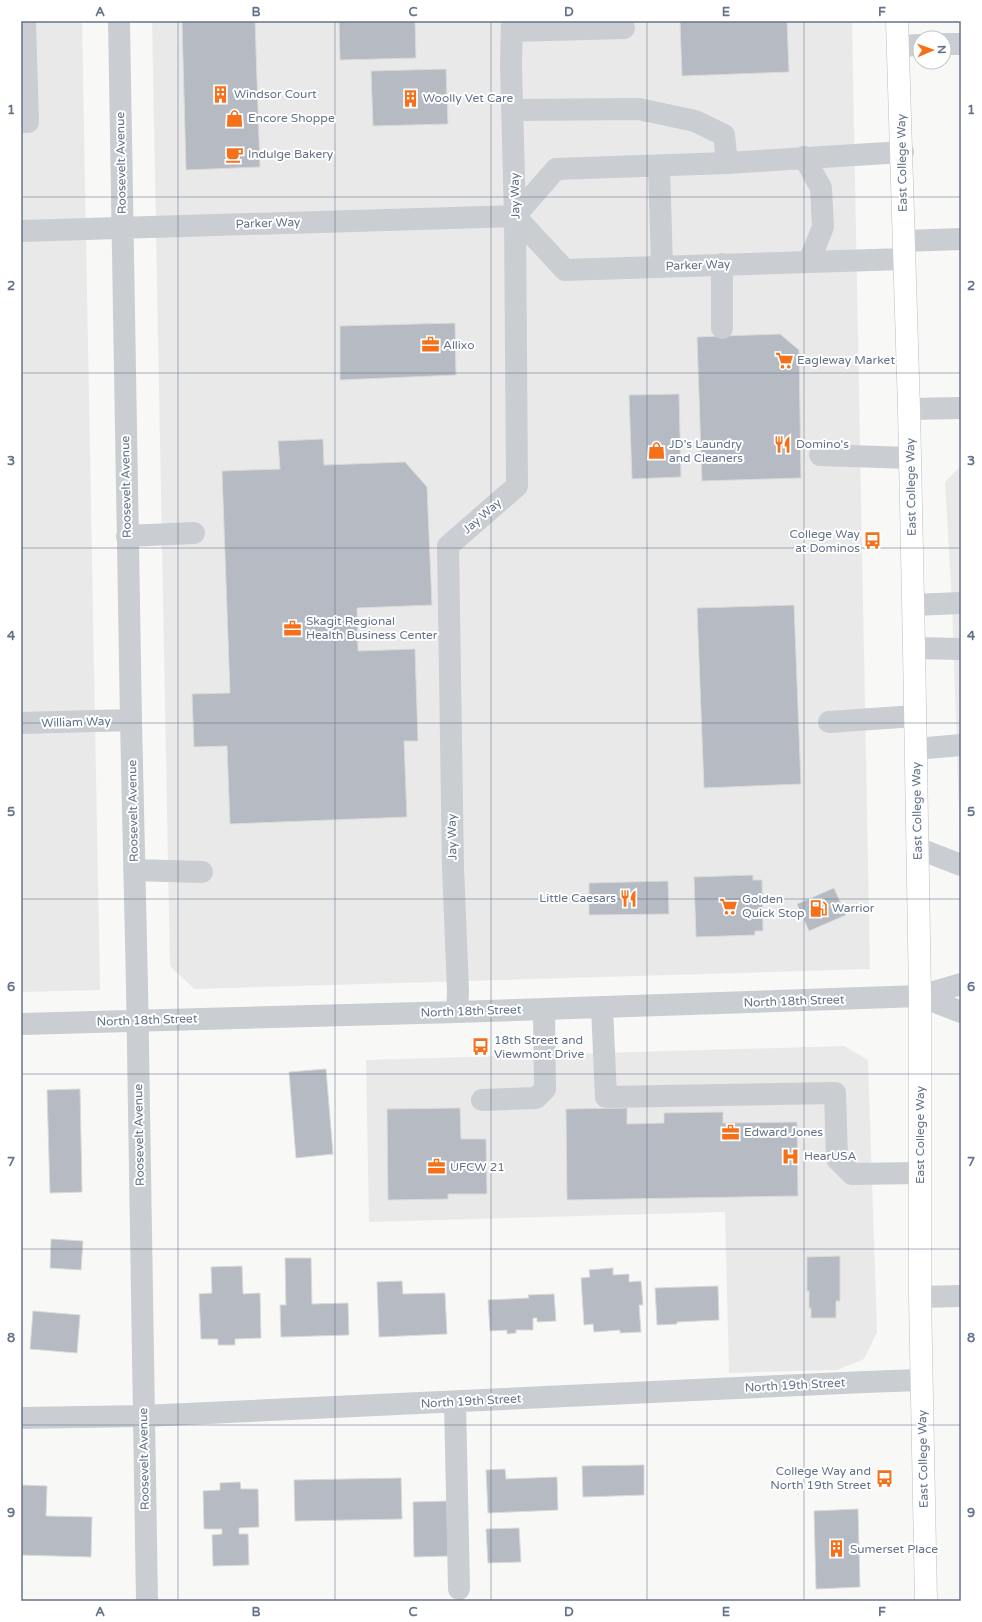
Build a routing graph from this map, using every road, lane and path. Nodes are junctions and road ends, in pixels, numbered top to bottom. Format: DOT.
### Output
graph roads {
  1 [pos="25,21"];
  2 [pos="119,21"];
  3 [pos="897,21"];
  4 [pos="512,26"];
  5 [pos="624,28"];
  6 [pos="912,45"];
  7 [pos="898,46"];
  8 [pos="513,110"];
  9 [pos="21,122"];
  10 [pos="903,152"];
  11 [pos="804,157"];
  12 [pos="727,163"];
  13 [pos="659,166"];
  14 [pos="515,216"];
  15 [pos="121,228"];
  16 [pos="21,231"];
  17 [pos="961,239"];
  18 [pos="904,250"];
  19 [pos="808,262"];
  20 [pos="722,264"];
  21 [pos="662,266"];
  22 [pos="722,328"];
  23 [pos="961,408"];
  24 [pos="909,409"];
  25 [pos="820,456"];
  26 [pos="910,458"];
  27 [pos="194,533"];
  28 [pos="127,536"];
  29 [pos="961,603"];
  30 [pos="913,605"];
  31 [pos="914,648"];
  32 [pos="961,649"];
  33 [pos="915,716"];
  34 [pos="131,720"];
  35 [pos="829,722"];
  36 [pos="21,723"];
  37 [pos="961,745"];
  38 [pos="916,749"];
  39 [pos="917,848"];
  40 [pos="961,865"];
  41 [pos="134,870"];
  42 [pos="202,872"];
  43 [pos="961,984"];
  44 [pos="920,996"];
  45 [pos="602,1007"];
  46 [pos="544,1009"];
  47 [pos="457,1012"];
  48 [pos="961,1012"];
  49 [pos="138,1020"];
  50 [pos="21,1024"];
  51 [pos="482,1100"];
  52 [pos="920,1173"];
  53 [pos="961,1296"];
  54 [pos="920,1297"];
  55 [pos="921,1380"];
  56 [pos="455,1402"];
  57 [pos="143,1416"];
  58 [pos="21,1418"];
  59 [pos="459,1589"];
  60 [pos="147,1601"];
  61 [pos="926,1601"];
  1 -- 9 [label="street"];
  2 -- 15 [label="street, Roosevelt Avenue"];
  3 -- 7 [label="main road, East College Way"];
  4 -- 5 [label="street"];
  4 -- 8 [label="street, Jay Way"];
  6 -- 7 [label="street"];
  7 -- 10 [label="main road, East College Way"];
  8 -- 12 [label="street"];
  8 -- 14 [label="street, Jay Way"];
  10 -- 11 [label="street"];
  10 -- 18 [label="main road, East College Way"];
  11 -- 12 [label="street"];
  11 -- 19 [label="street"];
  12 -- 13 [label="street"];
  13 -- 14 [label="street"];
  13 -- 21 [label="street"];
  14 -- 15 [label="street, Parker Way"];
  14 -- 21 [label="street, Parker Way"];
  14 -- 47 [label="street, Jay Way"];
  15 -- 16 [label="street, Parker Way"];
  15 -- 28 [label="street, Roosevelt Avenue"];
  17 -- 18 [label="street, Parker Way"];
  18 -- 19 [label="street, Parker Way"];
  18 -- 24 [label="main road, East College Way"];
  19 -- 20 [label="street, Parker Way"];
  20 -- 21 [label="street, Parker Way"];
  20 -- 22 [label="street"];
  23 -- 24 [label="street"];
  24 -- 26 [label="main road, East College Way"];
  25 -- 26 [label="street"];
  26 -- 30 [label="main road, East College Way"];
  27 -- 28 [label="street"];
  28 -- 34 [label="street, Roosevelt Avenue"];
  29 -- 30 [label="street"];
  30 -- 31 [label="main road, East College Way"];
  31 -- 32 [label="street"];
  31 -- 33 [label="main road, East College Way"];
  33 -- 35 [label="street"];
  33 -- 38 [label="main road, East College Way"];
  34 -- 36 [label="street, William Way"];
  34 -- 41 [label="street, Roosevelt Avenue"];
  37 -- 38 [label="street"];
  38 -- 39 [label="main road, East College Way"];
  39 -- 40 [label="street"];
  39 -- 44 [label="main road, East College Way"];
  41 -- 42 [label="street"];
  41 -- 49 [label="street, Roosevelt Avenue"];
  43 -- 44 [label="street"];
  44 -- 45 [label="street, North 18th Street"];
  44 -- 48 [label="street"];
  44 -- 52 [label="main road, East College Way"];
  45 -- 46 [label="street, North 18th Street"];
  45 -- 52 [label="street"];
  46 -- 47 [label="street, North 18th Street"];
  46 -- 51 [label="street"];
  47 -- 49 [label="street, North 18th Street"];
  49 -- 50 [label="street, North 18th Street"];
  49 -- 57 [label="street, Roosevelt Avenue"];
  52 -- 54 [label="main road, East College Way"];
  53 -- 54 [label="street"];
  54 -- 55 [label="main road, East College Way"];
  55 -- 56 [label="street, North 19th Street"];
  55 -- 61 [label="main road, East College Way"];
  56 -- 57 [label="street, North 19th Street"];
  56 -- 59 [label="street"];
  57 -- 58 [label="street, North 19th Street"];
  57 -- 60 [label="street, Roosevelt Avenue"];
}
